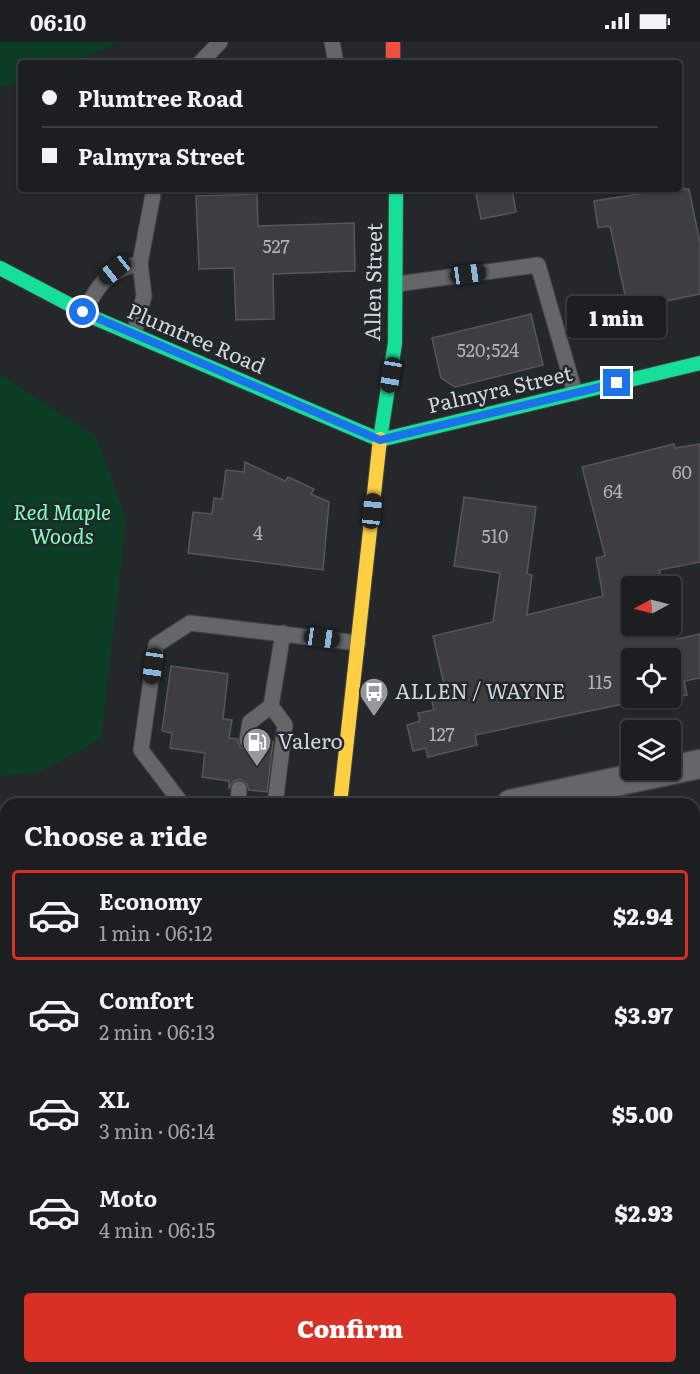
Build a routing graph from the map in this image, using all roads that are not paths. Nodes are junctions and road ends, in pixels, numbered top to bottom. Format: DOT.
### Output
graph roads {
  1 [pos="220,42"];
  2 [pos="332,42"];
  3 [pos="393,42"];
  4 [pos="203,60"];
  5 [pos="335,60"];
  6 [pos="393,60"];
  7 [pos="153,192"];
  8 [pos="396,192"];
  9 [pos="140,263"];
  10 [pos="0,267"];
  11 [pos="397,284"];
  12 [pos="83,312"];
  13 [pos="134,334"];
  14 [pos="700,363"];
  15 [pos="575,393"];
  16 [pos="380,440"];
  17 [pos="283,633"];
  18 [pos="358,643"];
  19 [pos="271,706"];
  20 [pos="247,740"];
  21 [pos="700,764"];
  22 [pos="177,798"];
  23 [pos="276,798"];
  24 [pos="341,798"];
  25 [pos="539,798"];
  1 -- 4 [label="lane"];
  2 -- 5 [label="lane"];
  3 -- 6 [label="street"];
  7 -- 9 [label="lane"];
  8 -- 11 [label="street, Allen Street"];
  9 -- 12 [label="lane"];
  9 -- 13 [label="lane"];
  10 -- 12 [label="street, Plumtree Road"];
  11 -- 15 [label="lane"];
  11 -- 16 [label="street, Allen Street"];
  12 -- 13 [label="street, Plumtree Road"];
  13 -- 16 [label="street, Plumtree Road"];
  14 -- 15 [label="street, Palmyra Street"];
  15 -- 16 [label="street, Palmyra Street"];
  16 -- 18 [label="street, Allen Street"];
  17 -- 18 [label="lane"];
  17 -- 19 [label="lane"];
  17 -- 22 [label="lane"];
  18 -- 24 [label="street, Allen Street"];
  19 -- 20 [label="lane"];
  19 -- 23 [label="lane"];
  21 -- 25 [label="street"];
}
